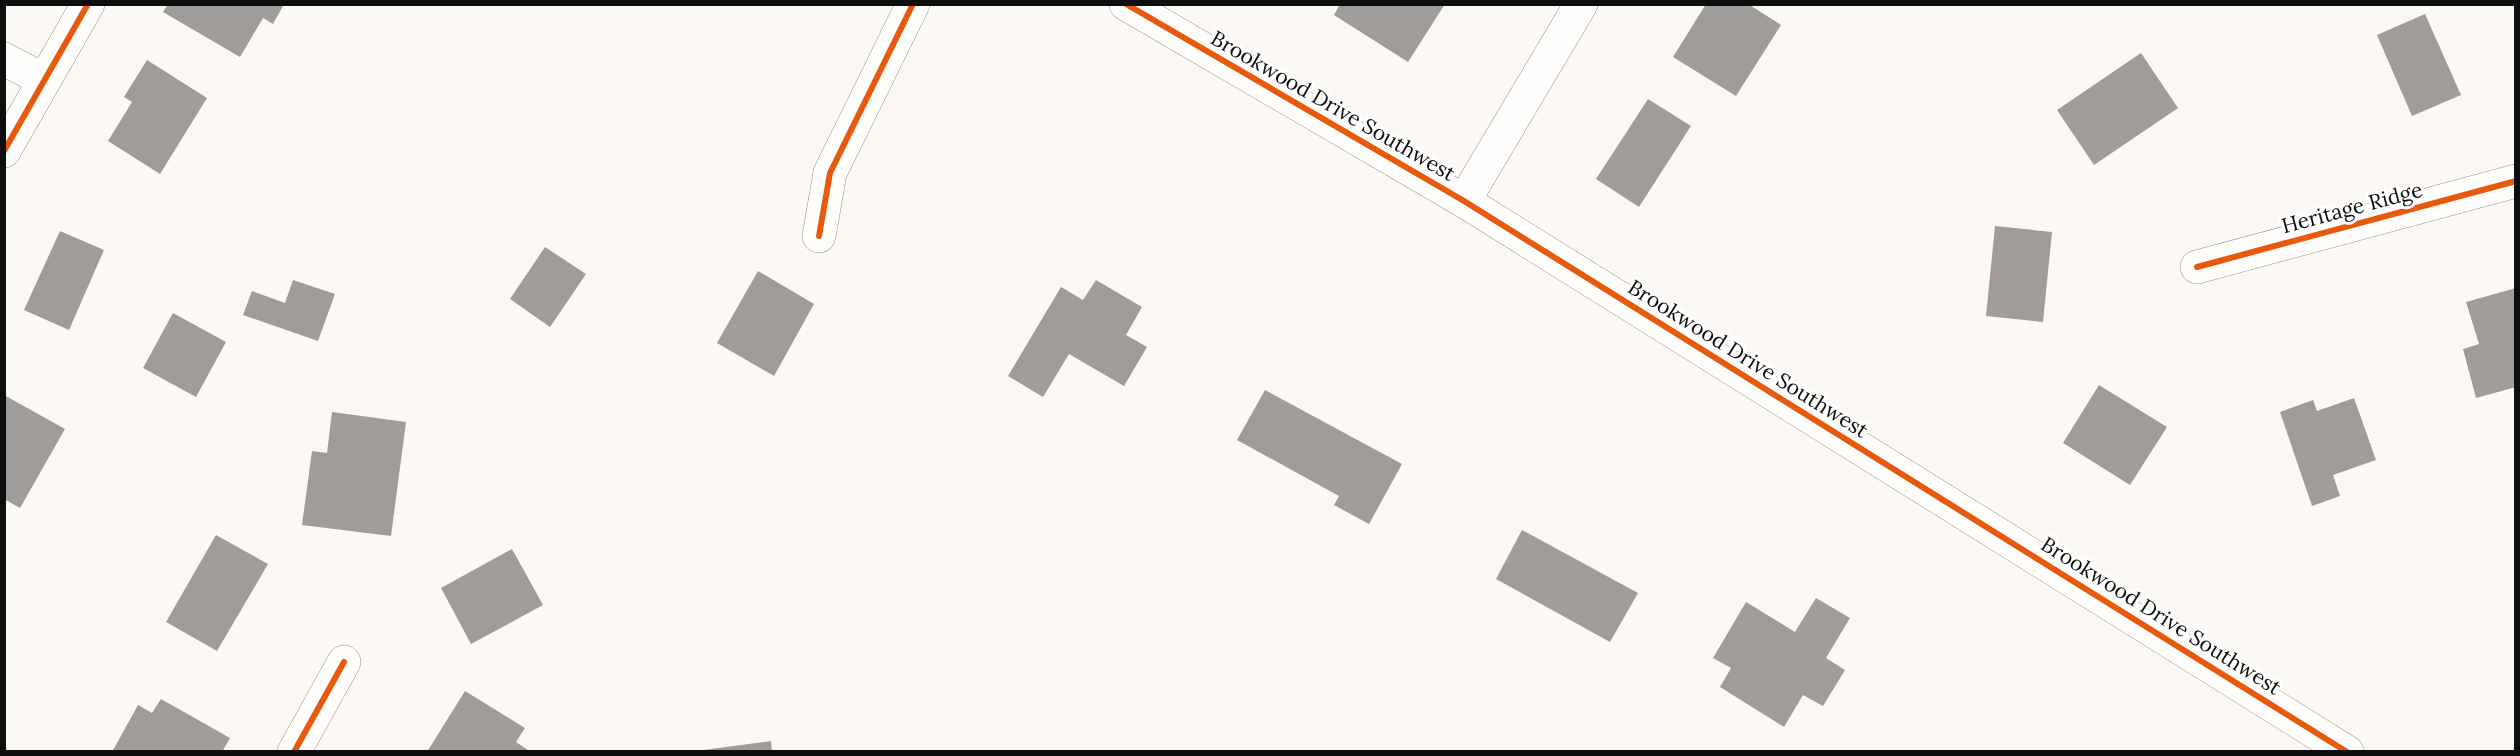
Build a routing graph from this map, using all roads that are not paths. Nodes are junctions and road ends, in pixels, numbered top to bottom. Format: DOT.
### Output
graph roads {
  1 [pos="88,4"];
  2 [pos="913,4"];
  3 [pos="1126,4"];
  4 [pos="1581,4"];
  5 [pos="4,60"];
  6 [pos="44,80"];
  7 [pos="4,151"];
  8 [pos="2516,181"];
  9 [pos="1464,201"];
  10 [pos="819,236"];
  11 [pos="2197,267"];
  12 [pos="344,663"];
  13 [pos="2343,751"];
  14 [pos="294,752"];
  1 -- 6 [label="street"];
  2 -- 10 [label="street"];
  3 -- 9 [label="street, Brookwood Drive Southwest"];
  4 -- 9 [label="street"];
  5 -- 6 [label="street"];
  6 -- 7 [label="street"];
  8 -- 11 [label="street, Heritage Ridge"];
  9 -- 13 [label="street, Brookwood Drive Southwest"];
  12 -- 14 [label="street"];
}
